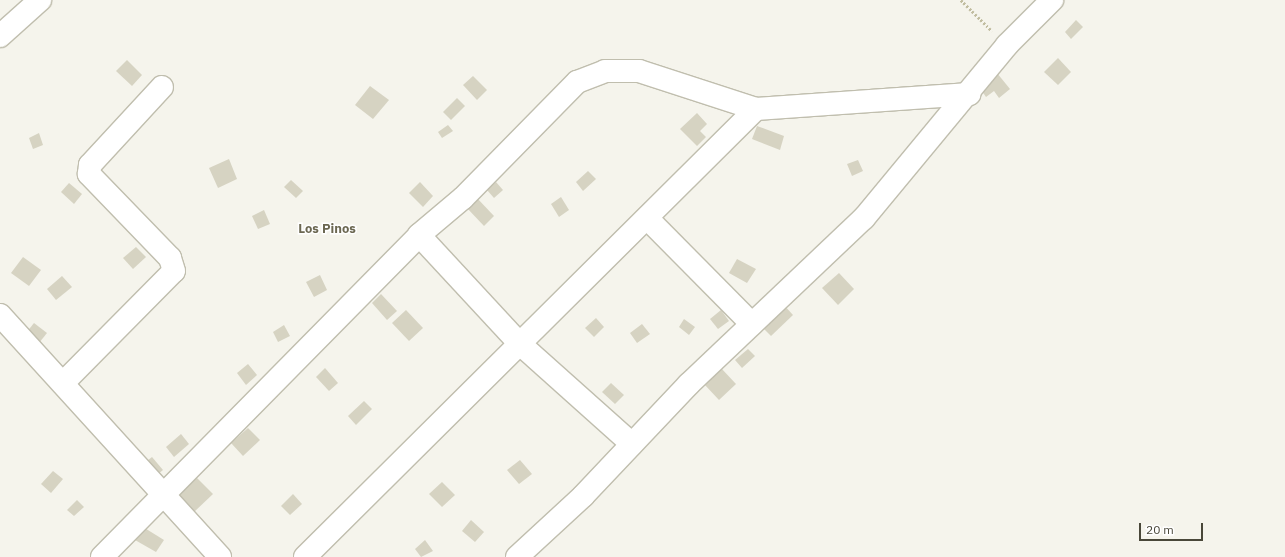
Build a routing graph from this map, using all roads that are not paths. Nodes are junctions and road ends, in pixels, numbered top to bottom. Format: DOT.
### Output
graph roads {
  1 [pos="40,0"];
  2 [pos="1052,0"];
  3 [pos="0,36"];
  4 [pos="162,87"];
  5 [pos="969,94"];
  6 [pos="756,109"];
  7 [pos="647,218"];
  8 [pos="419,236"];
  9 [pos="0,315"];
  10 [pos="752,324"];
  11 [pos="520,344"];
  12 [pos="64,382"];
  13 [pos="632,444"];
  14 [pos="161,495"];
  15 [pos="102,557"];
  16 [pos="220,557"];
  17 [pos="305,557"];
  18 [pos="517,557"];
  1 -- 3 [label="street"];
  2 -- 5 [label="street"];
  4 -- 12 [label="street"];
  5 -- 6 [label="street"];
  5 -- 10 [label="street"];
  6 -- 7 [label="street"];
  6 -- 8 [label="street"];
  7 -- 10 [label="street"];
  7 -- 11 [label="street"];
  8 -- 11 [label="street"];
  8 -- 14 [label="street"];
  9 -- 12 [label="street"];
  10 -- 13 [label="street"];
  11 -- 13 [label="street"];
  11 -- 17 [label="street"];
  12 -- 14 [label="street"];
  13 -- 18 [label="street"];
  14 -- 15 [label="street"];
  14 -- 16 [label="street"];
}
